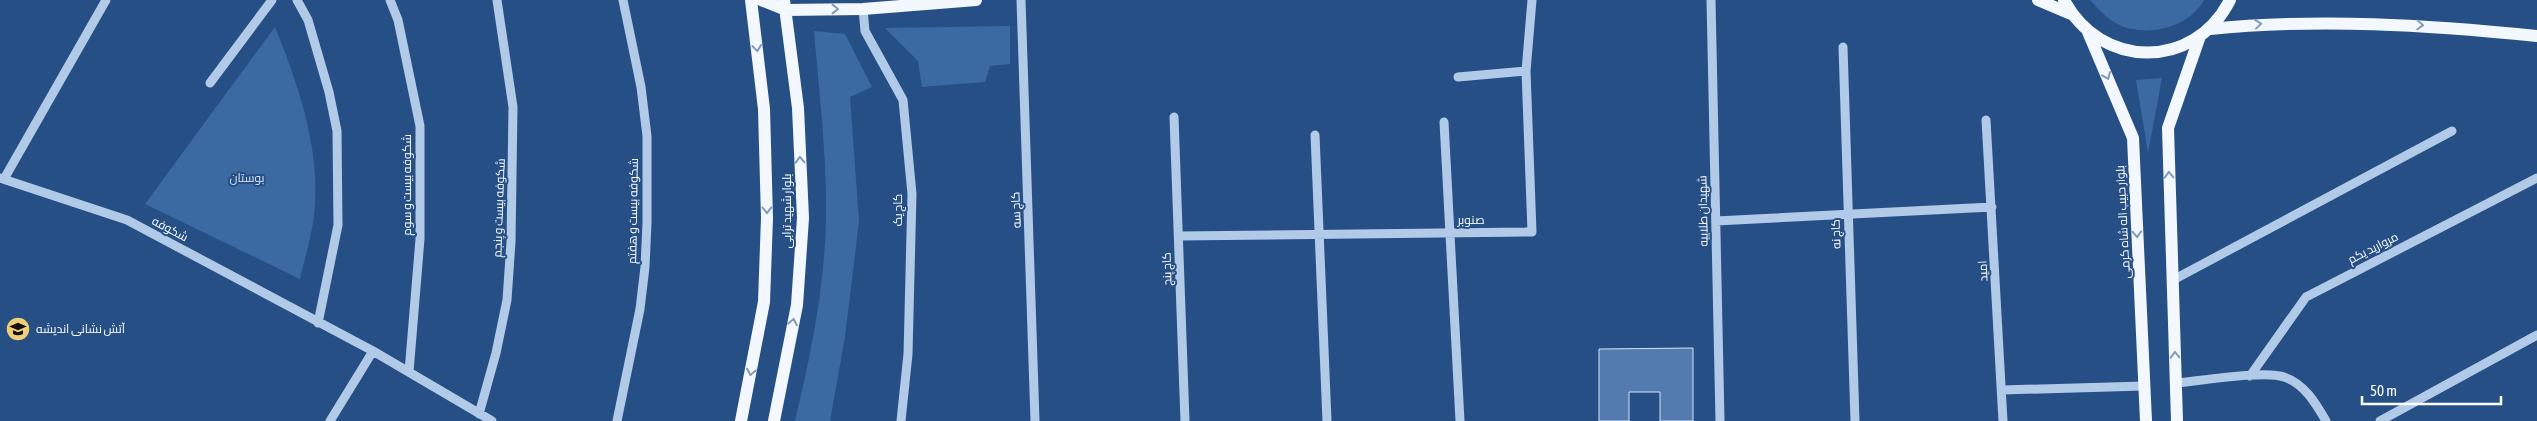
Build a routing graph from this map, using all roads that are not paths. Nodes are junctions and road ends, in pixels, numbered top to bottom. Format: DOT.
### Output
graph roads {
  1 [pos="106,0"];
  2 [pos="272,0"];
  3 [pos="298,0"];
  4 [pos="390,0"];
  5 [pos="497,0"];
  6 [pos="622,0"];
  7 [pos="751,0"];
  8 [pos="761,0"];
  9 [pos="976,0"];
  10 [pos="1021,0"];
  11 [pos="1532,0"];
  12 [pos="1711,0"];
  13 [pos="2038,0"];
  14 [pos="2064,0"];
  15 [pos="2230,0"];
  16 [pos="785,5"];
  17 [pos="863,9"];
  18 [pos="2072,14"];
  19 [pos="2088,32"];
  20 [pos="2205,33"];
  21 [pos="2537,36"];
  22 [pos="1842,47"];
  23 [pos="1526,71"];
  24 [pos="1458,77"];
  25 [pos="210,83"];
  26 [pos="1174,117"];
  27 [pos="1986,120"];
  28 [pos="1444,122"];
  29 [pos="2452,131"];
  30 [pos="1315,134"];
  31 [pos="2537,178"];
  32 [pos="2,179"];
  33 [pos="1992,207"];
  34 [pos="1848,213"];
  35 [pos="1716,220"];
  36 [pos="1449,232"];
  37 [pos="1179,236"];
  38 [pos="1320,236"];
  39 [pos="2173,280"];
  40 [pos="318,323"];
  41 [pos="2537,335"];
  42 [pos="373,351"];
  43 [pos="409,372"];
  44 [pos="2250,376"];
  45 [pos="2176,384"];
  46 [pos="2144,386"];
  47 [pos="2002,390"];
  48 [pos="479,414"];
  49 [pos="330,421"];
  50 [pos="492,421"];
  51 [pos="617,421"];
  52 [pos="741,421"];
  53 [pos="774,421"];
  54 [pos="902,421"];
  55 [pos="1035,421"];
  56 [pos="1185,421"];
  57 [pos="1326,421"];
  58 [pos="1460,421"];
  59 [pos="1720,421"];
  60 [pos="1855,421"];
  61 [pos="2003,421"];
  62 [pos="2146,421"];
  63 [pos="2177,421"];
  64 [pos="2326,421"];
  65 [pos="2380,421"];
  1 -- 32 [label="street"];
  2 -- 25 [label="street"];
  3 -- 40 [label="street"];
  4 -- 43 [label="street, شکوفه بیست و سوم"];
  5 -- 48 [label="street, شکوفه بیست و پنجم"];
  6 -- 51 [label="street, شکوفه بیست و هفتم"];
  7 -- 52 [label="main road, بلوار شهید ترابی, one-way"];
  8 -- 16 [label="main road"];
  9 -- 17 [label="main road"];
  10 -- 55 [label="street, کاج سه"];
  11 -- 23 [label="street, صنوبر"];
  12 -- 35 [label="street, شهیدان طلاییه"];
  13 -- 18 [label="main road"];
  14 -- 18 [label="main road"];
  15 -- 20 [label="main road"];
  16 -- 17 [label="main road, one-way"];
  53 -- 16 [label="main road, بلوار شهید ترابی, one-way"];
  17 -- 54 [label="street, کاج یک"];
  18 -- 19 [label="main road"];
  19 -- 20 [label="main road"];
  19 -- 46 [label="main road, بلوار حبیب اله شاه کرمی, one-way"];
  20 -- 21 [label="main road, one-way"];
  39 -- 20 [label="main road, one-way"];
  22 -- 34 [label="street, کاج نه"];
  23 -- 24 [label="street"];
  23 -- 36 [label="street, صنوبر"];
  26 -- 37 [label="street, کاج پنج"];
  27 -- 33 [label="street, امید"];
  28 -- 36 [label="street"];
  29 -- 39 [label="street"];
  30 -- 38 [label="street"];
  31 -- 44 [label="street, مروارید یکم"];
  32 -- 40 [label="street, شکوفه"];
  33 -- 34 [label="street"];
  33 -- 47 [label="street, امید"];
  34 -- 35 [label="street"];
  34 -- 60 [label="street, کاج نه"];
  35 -- 59 [label="street, شهیدان طلاییه"];
  36 -- 38 [label="street, صنوبر"];
  36 -- 58 [label="street"];
  37 -- 38 [label="street, صنوبر"];
  37 -- 56 [label="street, کاج پنج"];
  38 -- 57 [label="street"];
  45 -- 39 [label="main road, one-way"];
  40 -- 42 [label="street, شکوفه"];
  41 -- 65 [label="street"];
  42 -- 43 [label="street, شکوفه"];
  42 -- 49 [label="street"];
  43 -- 48 [label="street, شکوفه"];
  44 -- 45 [label="street"];
  44 -- 64 [label="street"];
  45 -- 63 [label="main road"];
  46 -- 47 [label="street"];
  46 -- 62 [label="main road, بلوار حبیب اله شاه کرمی"];
  47 -- 61 [label="street, امید"];
  48 -- 50 [label="street, شکوفه"];
}
